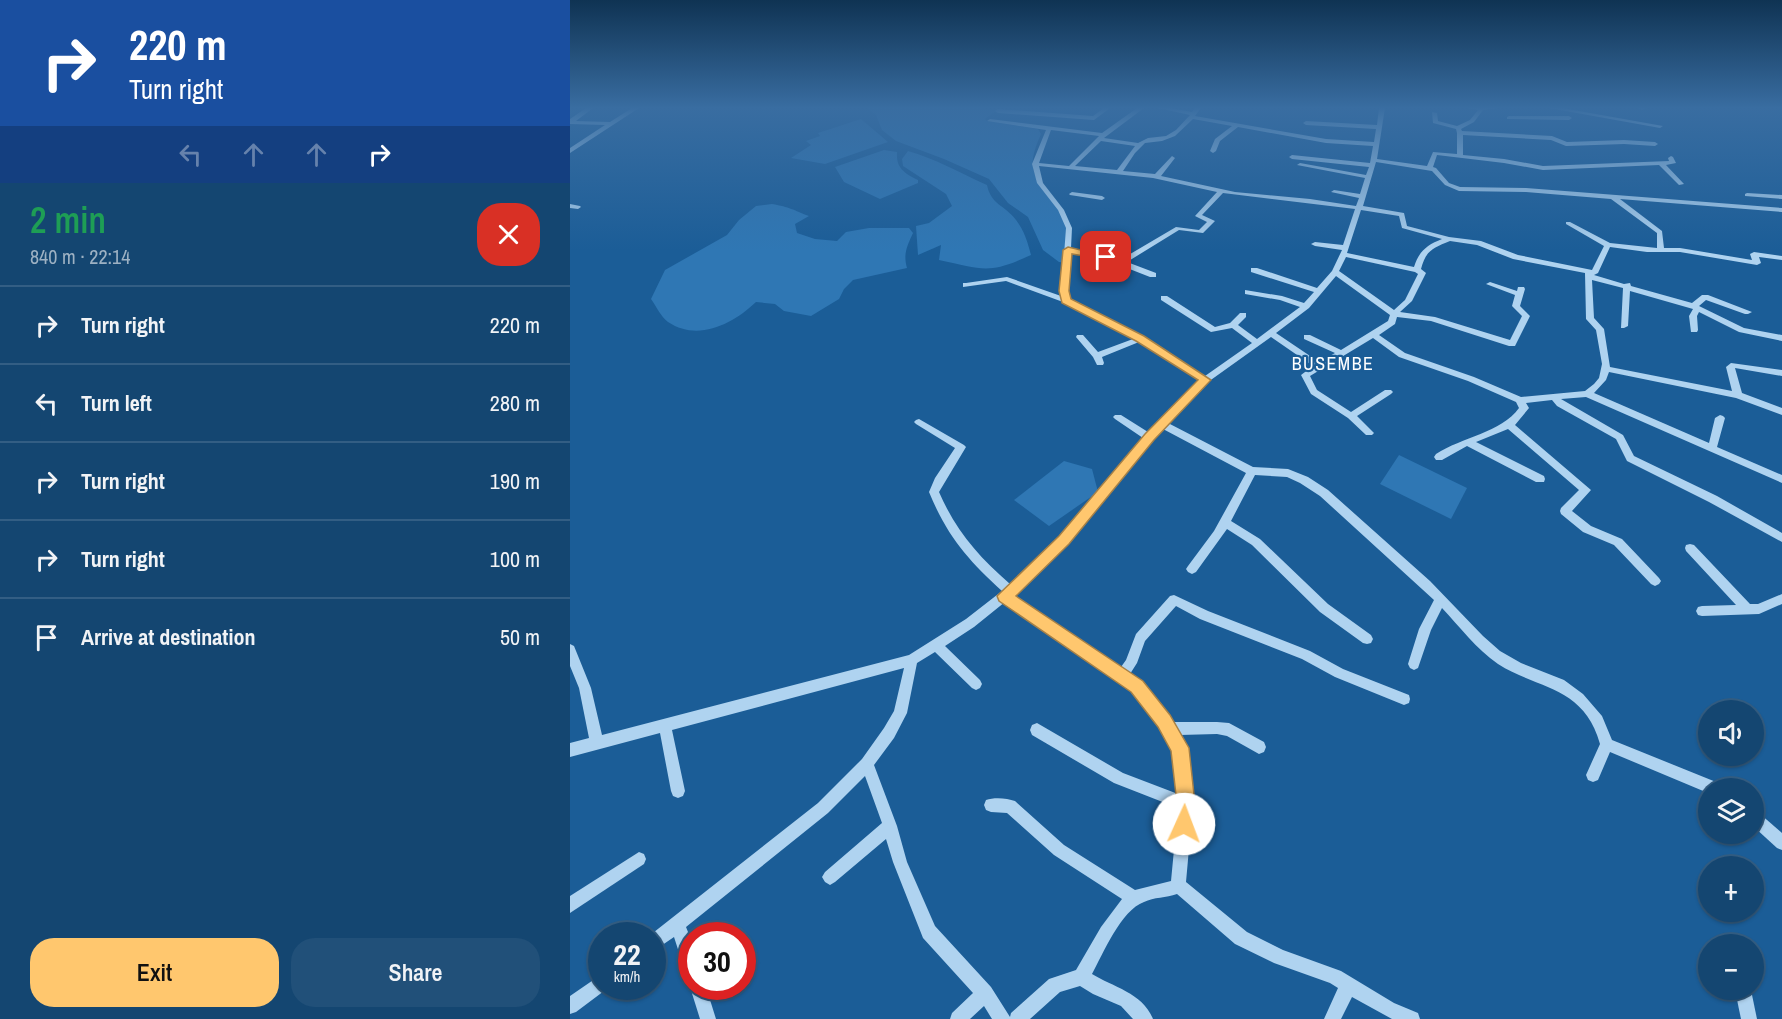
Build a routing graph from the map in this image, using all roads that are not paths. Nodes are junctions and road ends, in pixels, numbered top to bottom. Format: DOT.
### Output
graph roads {
  1 [pos="1038,156"];
  2 [pos="1083,156"];
  3 [pos="1132,156"];
  4 [pos="1374,156"];
  5 [pos="1434,156"];
  6 [pos="1456,156"];
  7 [pos="1460,156"];
  8 [pos="1292,157"];
  9 [pos="1172,158"];
  10 [pos="1671,158"];
  11 [pos="1373,163"];
  12 [pos="1660,163"];
  13 [pos="1035,164"];
  14 [pos="1300,165"];
  15 [pos="1072,166"];
  16 [pos="1429,168"];
  17 [pos="1119,172"];
  18 [pos="1156,177"];
  19 [pos="1368,177"];
  20 [pos="1681,184"];
  21 [pos="1222,190"];
  22 [pos="1334,192"];
  23 [pos="1714,194"];
  24 [pos="1747,195"];
  25 [pos="1762,196"];
  26 [pos="1782,197"];
  27 [pos="1102,198"];
  28 [pos="1614,198"];
  29 [pos="1361,202"];
  30 [pos="1057,204"];
  31 [pos="1723,205"];
  32 [pos="570,206"];
  33 [pos="578,207"];
  34 [pos="1773,209"];
  35 [pos="1782,210"];
  36 [pos="1568,223"];
  37 [pos="1449,239"];
  38 [pos="1315,244"];
  39 [pos="1608,245"];
  40 [pos="1068,250"];
  41 [pos="1661,250"];
  42 [pos="1344,251"];
  43 [pos="1516,257"];
  44 [pos="1782,258"];
  45 [pos="1122,262"];
  46 [pos="1513,267"];
  47 [pos="1254,270"];
  48 [pos="1417,270"];
  49 [pos="1335,272"];
  50 [pos="1591,274"];
  51 [pos="1153,275"];
  52 [pos="1490,284"];
  53 [pos="966,285"];
  54 [pos="1627,285"];
  55 [pos="1320,291"];
  56 [pos="1248,292"];
  57 [pos="1164,298"];
  58 [pos="1066,300"];
  59 [pos="1306,306"];
  60 [pos="1695,307"];
  61 [pos="1748,312"];
  62 [pos="1394,314"];
  63 [pos="1243,315"];
  64 [pos="1233,325"];
  65 [pos="1624,326"];
  66 [pos="1694,330"];
  67 [pos="1271,333"];
  68 [pos="1375,336"];
  69 [pos="1080,337"];
  70 [pos="1307,337"];
  71 [pos="1782,338"];
  72 [pos="1140,339"];
  73 [pos="1258,343"];
  74 [pos="1341,353"];
  75 [pos="1319,366"];
  76 [pos="1606,369"];
  77 [pos="1782,373"];
  78 [pos="1205,380"];
  79 [pos="1388,392"];
  80 [pos="1587,394"];
  81 [pos="1738,395"];
  82 [pos="1554,396"];
  83 [pos="1520,400"];
  84 [pos="1782,412"];
  85 [pos="1351,416"];
  86 [pos="1118,417"];
  87 [pos="1720,418"];
  88 [pos="919,422"];
  89 [pos="1162,424"];
  90 [pos="1509,425"];
  91 [pos="1369,433"];
  92 [pos="1149,437"];
  93 [pos="1468,442"];
  94 [pos="1712,448"];
  95 [pos="1439,457"];
  96 [pos="1252,471"];
  97 [pos="1782,478"];
  98 [pos="1540,479"];
  99 [pos="1225,523"];
  100 [pos="1782,538"];
  101 [pos="1690,548"];
  102 [pos="1192,569"];
  103 [pos="1656,581"];
  104 [pos="1007,594"];
  105 [pos="1441,599"];
  106 [pos="1782,599"];
  107 [pos="1747,609"];
  108 [pos="1702,611"];
  109 [pos="1367,639"];
  110 [pos="936,645"];
  111 [pos="570,650"];
  112 [pos="912,660"];
  113 [pos="1414,664"];
  114 [pos="1122,675"];
  115 [pos="976,684"];
  116 [pos="1404,699"];
  117 [pos="665,726"];
  118 [pos="1168,729"];
  119 [pos="1037,730"];
  120 [pos="597,743"];
  121 [pos="1606,744"];
  122 [pos="1260,747"];
  123 [pos="570,750"];
  124 [pos="867,764"];
  125 [pos="1593,774"];
  126 [pos="1698,782"];
  127 [pos="678,791"];
  128 [pos="1186,804"];
  129 [pos="992,805"];
  130 [pos="891,826"];
  131 [pos="1764,827"];
  132 [pos="1782,843"];
  133 [pos="639,859"];
  134 [pos="830,877"];
  135 [pos="1178,885"];
  136 [pos="1134,898"];
  137 [pos="570,905"];
  138 [pos="682,922"];
  139 [pos="678,925"];
  140 [pos="666,934"];
  141 [pos="1081,977"];
  142 [pos="1349,985"];
  143 [pos="588,992"];
  144 [pos="985,993"];
  145 [pos="702,1000"];
  146 [pos="1745,1000"];
  147 [pos="570,1006"];
  148 [pos="708,1019"];
  149 [pos="958,1019"];
  150 [pos="1002,1019"];
  151 [pos="1017,1019"];
  152 [pos="1145,1019"];
  153 [pos="1332,1019"];
  154 [pos="1412,1019"];
  155 [pos="1749,1019"];
  1 -- 13 [label="street"];
  2 -- 15 [label="street"];
  3 -- 17 [label="street"];
  4 -- 11 [label="street"];
  5 -- 16 [label="street"];
  6 -- 7 [label="street"];
  7 -- 12 [label="street"];
  8 -- 11 [label="street"];
  9 -- 18 [label="street"];
  10 -- 12 [label="street"];
  11 -- 16 [label="street"];
  11 -- 19 [label="street"];
  12 -- 20 [label="street"];
  13 -- 15 [label="street"];
  13 -- 30 [label="street"];
  14 -- 19 [label="street"];
  15 -- 17 [label="street"];
  16 -- 28 [label="street"];
  17 -- 18 [label="street"];
  18 -- 21 [label="street"];
  19 -- 29 [label="street"];
  21 -- 29 [label="street"];
  21 -- 45 [label="street"];
  22 -- 29 [label="street"];
  23 -- 31 [label="street"];
  24 -- 25 [label="street"];
  25 -- 26 [label="street"];
  25 -- 34 [label="street"];
  27 -- 30 [label="street"];
  28 -- 31 [label="street"];
  28 -- 41 [label="street"];
  29 -- 37 [label="street"];
  29 -- 42 [label="street"];
  30 -- 40 [label="street"];
  31 -- 34 [label="street"];
  32 -- 33 [label="street"];
  34 -- 35 [label="street"];
  36 -- 39 [label="street"];
  37 -- 43 [label="street"];
  37 -- 48 [label="street"];
  38 -- 42 [label="street"];
  39 -- 41 [label="street"];
  39 -- 50 [label="street"];
  40 -- 45 [label="street"];
  40 -- 58 [label="street"];
  41 -- 44 [label="street"];
  42 -- 48 [label="street"];
  42 -- 49 [label="street"];
  43 -- 46 [label="street"];
  43 -- 50 [label="street"];
  45 -- 51 [label="street"];
  47 -- 55 [label="street"];
  48 -- 62 [label="street"];
  49 -- 55 [label="street"];
  49 -- 62 [label="street"];
  50 -- 54 [label="street"];
  50 -- 76 [label="street"];
  52 -- 62 [label="street"];
  53 -- 58 [label="street"];
  54 -- 60 [label="street"];
  54 -- 65 [label="street"];
  55 -- 59 [label="street"];
  56 -- 59 [label="street"];
  57 -- 64 [label="street"];
  58 -- 72 [label="street"];
  59 -- 67 [label="street"];
  60 -- 61 [label="street"];
  60 -- 66 [label="street"];
  60 -- 71 [label="street"];
  62 -- 68 [label="street"];
  63 -- 64 [label="street"];
  64 -- 73 [label="street"];
  67 -- 73 [label="street"];
  67 -- 75 [label="street"];
  68 -- 74 [label="street"];
  68 -- 83 [label="street"];
  69 -- 72 [label="street"];
  70 -- 74 [label="street"];
  72 -- 78 [label="street"];
  73 -- 78 [label="street"];
  74 -- 75 [label="street"];
  75 -- 85 [label="street"];
  76 -- 80 [label="street"];
  76 -- 81 [label="street"];
  77 -- 81 [label="street"];
  78 -- 89 [label="street"];
  79 -- 85 [label="street"];
  80 -- 82 [label="street"];
  80 -- 94 [label="street"];
  81 -- 84 [label="street"];
  82 -- 83 [label="street"];
  82 -- 100 [label="street"];
  83 -- 90 [label="street"];
  85 -- 91 [label="street"];
  86 -- 92 [label="street"];
  87 -- 94 [label="street"];
  88 -- 104 [label="street"];
  89 -- 92 [label="street"];
  89 -- 96 [label="street"];
  90 -- 93 [label="street"];
  90 -- 103 [label="street"];
  92 -- 104 [label="street"];
  93 -- 95 [label="street"];
  93 -- 98 [label="street"];
  94 -- 97 [label="street"];
  96 -- 99 [label="street"];
  96 -- 105 [label="street"];
  99 -- 102 [label="street"];
  99 -- 109 [label="street"];
  101 -- 107 [label="street"];
  104 -- 110 [label="street"];
  104 -- 114 [label="street"];
  105 -- 113 [label="street"];
  105 -- 121 [label="street"];
  106 -- 107 [label="street"];
  107 -- 108 [label="street"];
  110 -- 112 [label="street"];
  110 -- 115 [label="street"];
  111 -- 120 [label="street"];
  112 -- 117 [label="street"];
  112 -- 124 [label="street"];
  114 -- 116 [label="street"];
  114 -- 118 [label="street"];
  117 -- 120 [label="street"];
  117 -- 127 [label="street"];
  118 -- 122 [label="street"];
  118 -- 128 [label="street"];
  119 -- 128 [label="street"];
  120 -- 123 [label="street"];
  121 -- 125 [label="street"];
  121 -- 126 [label="street"];
  124 -- 130 [label="street"];
  124 -- 138 [label="street"];
  128 -- 135 [label="street"];
  129 -- 136 [label="street"];
  130 -- 134 [label="street"];
  130 -- 144 [label="street"];
  131 -- 132 [label="street"];
  133 -- 137 [label="street"];
  135 -- 136 [label="street"];
  135 -- 142 [label="street"];
  136 -- 141 [label="street"];
  139 -- 140 [label="street"];
  141 -- 151 [label="street"];
  141 -- 152 [label="street"];
  142 -- 153 [label="street"];
  142 -- 154 [label="street"];
  143 -- 147 [label="street"];
  144 -- 149 [label="street"];
  144 -- 150 [label="street"];
  145 -- 148 [label="street"];
  146 -- 155 [label="street"];
}
